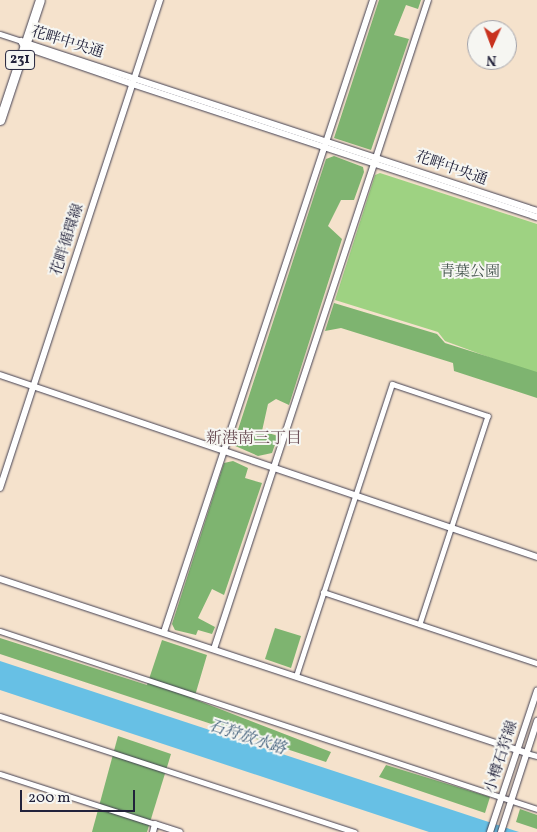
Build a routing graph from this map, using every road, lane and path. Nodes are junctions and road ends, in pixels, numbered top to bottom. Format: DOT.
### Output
graph roads {
  1 [pos="34,0"];
  2 [pos="40,0"];
  3 [pos="160,0"];
  4 [pos="373,0"];
  5 [pos="428,0"];
  6 [pos="0,34"];
  7 [pos="24,43"];
  8 [pos="133,81"];
  9 [pos="0,103"];
  10 [pos="0,120"];
  11 [pos="325,144"];
  12 [pos="375,160"];
  13 [pos="537,211"];
  14 [pos="537,217"];
  15 [pos="0,375"];
  16 [pos="32,386"];
  17 [pos="224,450"];
  18 [pos="274,467"];
  19 [pos="0,488"];
  20 [pos="354,495"];
  21 [pos="452,528"];
  22 [pos="537,557"];
  23 [pos="0,580"];
  24 [pos="323,592"];
  25 [pos="420,624"];
  26 [pos="0,631"];
  27 [pos="164,632"];
  28 [pos="214,649"];
  29 [pos="537,663"];
  30 [pos="296,676"];
  31 [pos="537,690"];
  32 [pos="0,716"];
  33 [pos="537,721"];
  34 [pos="517,750"];
  35 [pos="526,753"];
  36 [pos="537,756"];
  37 [pos="0,774"];
  38 [pos="502,797"];
  39 [pos="511,800"];
  40 [pos="537,809"];
  41 [pos="155,824"];
  42 [pos="153,832"];
  43 [pos="180,832"];
  44 [pos="354,832"];
  45 [pos="490,832"];
  46 [pos="501,832"];
  1 -- 7 [label="highway, 231"];
  2 -- 7 [label="highway, 231"];
  3 -- 8 [label="street, 花畔循環線"];
  4 -- 11 [label="street"];
  5 -- 12 [label="street"];
  6 -- 7 [label="street"];
  7 -- 8 [label="street, 花畔中央通"];
  7 -- 9 [label="highway, 231"];
  7 -- 10 [label="highway, 231"];
  8 -- 11 [label="street, 花畔中央通"];
  8 -- 16 [label="street, 花畔循環線"];
  11 -- 12 [label="street, 花畔中央通"];
  11 -- 17 [label="street"];
  12 -- 13 [label="street, 花畔中央通"];
  12 -- 14 [label="street, 花畔中央通"];
  12 -- 18 [label="street"];
  15 -- 16 [label="street"];
  16 -- 17 [label="street"];
  16 -- 19 [label="street, 花畔循環線"];
  17 -- 18 [label="street"];
  17 -- 27 [label="street"];
  18 -- 20 [label="street"];
  18 -- 28 [label="street"];
  20 -- 21 [label="street"];
  20 -- 21 [label="street"];
  20 -- 24 [label="street"];
  21 -- 22 [label="street"];
  21 -- 25 [label="street"];
  23 -- 27 [label="street"];
  24 -- 25 [label="street"];
  24 -- 30 [label="street"];
  25 -- 29 [label="street"];
  26 -- 38 [label="street"];
  27 -- 28 [label="street"];
  28 -- 30 [label="street"];
  30 -- 34 [label="street"];
  31 -- 34 [label="street, 小樽石狩線"];
  32 -- 44 [label="street"];
  33 -- 35 [label="street, 小樽石狩線"];
  34 -- 35 [label="street"];
  34 -- 38 [label="street, 小樽石狩線"];
  35 -- 36 [label="street"];
  35 -- 39 [label="street, 小樽石狩線"];
  37 -- 41 [label="street"];
  38 -- 39 [label="street"];
  38 -- 45 [label="street, 小樽石狩線"];
  39 -- 40 [label="street"];
  39 -- 46 [label="street, 小樽石狩線"];
  41 -- 42 [label="street"];
  41 -- 43 [label="street"];
}
